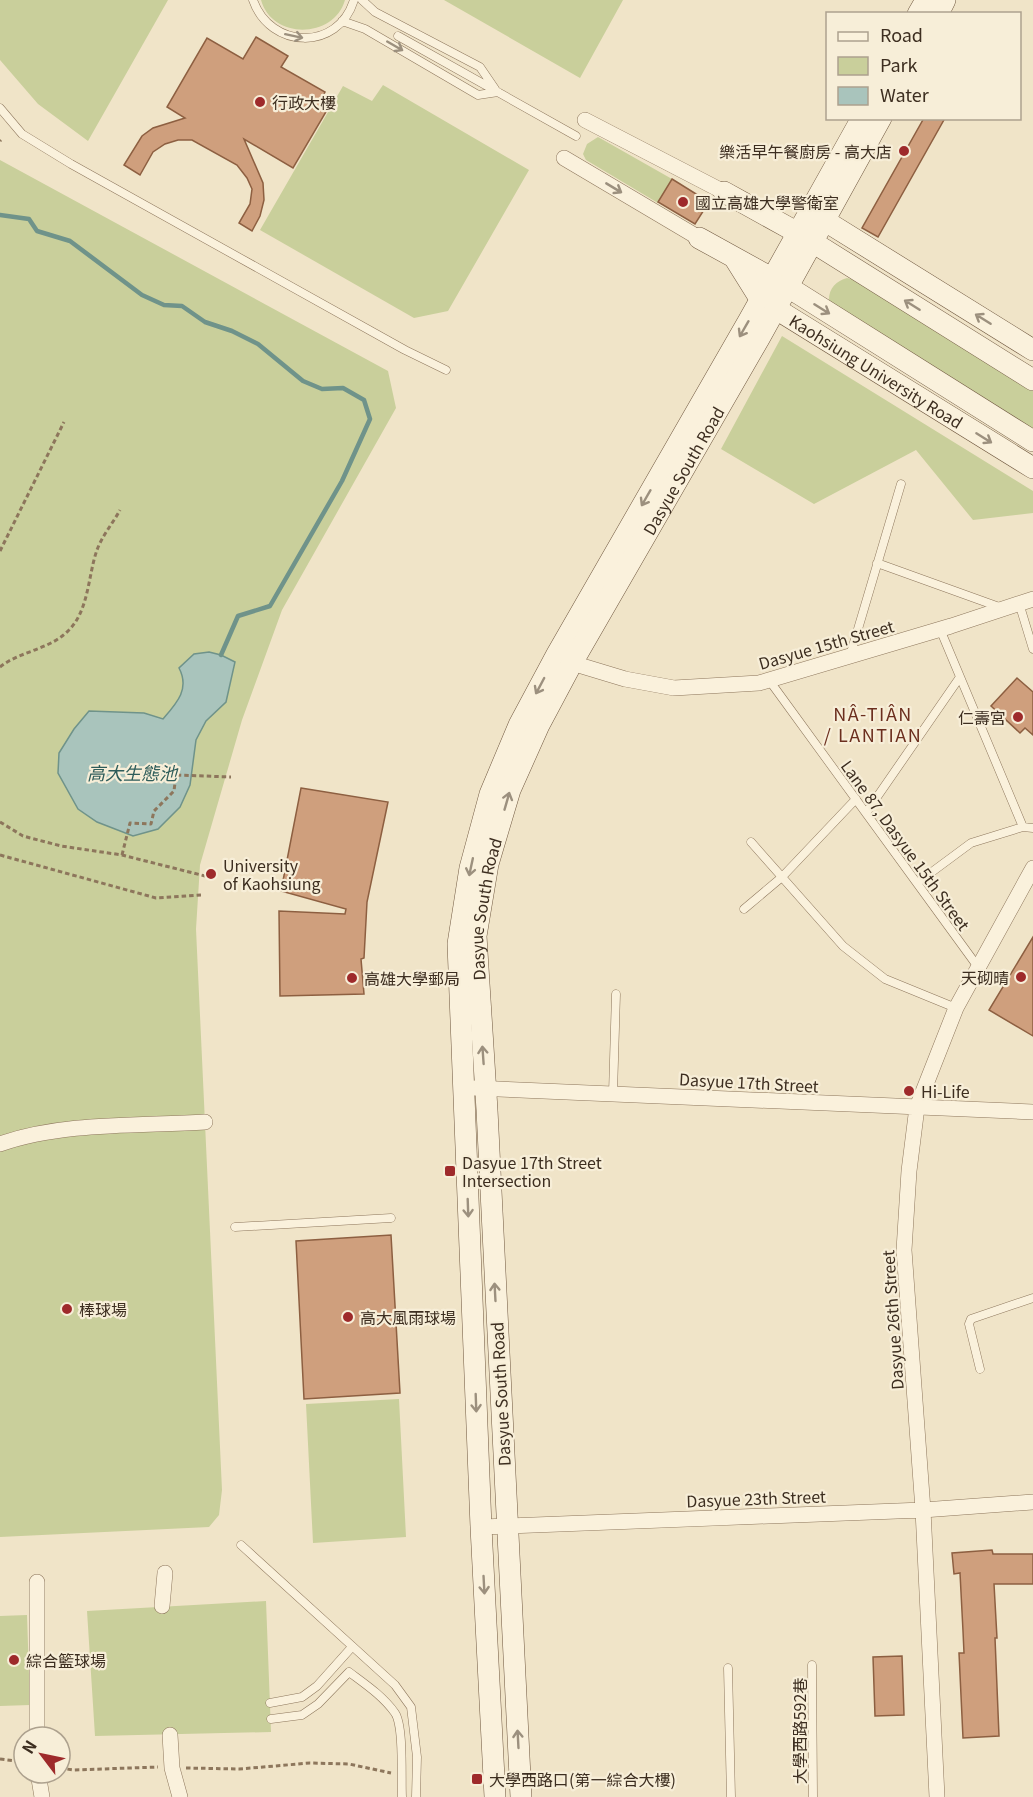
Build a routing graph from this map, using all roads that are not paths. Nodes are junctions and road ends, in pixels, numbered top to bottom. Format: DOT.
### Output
graph roads {
  1 [pos="252,0"];
  2 [pos="354,0"];
  3 [pos="362,0"];
  4 [pos="342,21"];
  5 [pos="398,36"];
  6 [pos="498,92"];
  7 [pos="0,108"];
  8 [pos="585,120"];
  9 [pos="860,120"];
  10 [pos="879,120"];
  11 [pos="576,136"];
  12 [pos="564,158"];
  13 [pos="724,192"];
  14 [pos="764,213"];
  15 [pos="817,216"];
  16 [pos="699,238"];
  17 [pos="805,238"];
  18 [pos="735,259"];
  19 [pos="780,282"];
  20 [pos="768,304"];
  21 [pos="1033,350"];
  22 [pos="446,370"];
  23 [pos="1033,380"];
  24 [pos="1033,441"];
  25 [pos="1033,468"];
  26 [pos="902,484"];
  27 [pos="877,563"];
  28 [pos="1026,601"];
  29 [pos="1004,608"];
  30 [pos="940,629"];
  31 [pos="1033,649"];
  32 [pos="850,656"];
  33 [pos="564,658"];
  34 [pos="960,677"];
  35 [pos="769,680"];
  36 [pos="856,799"];
  37 [pos="866,813"];
  38 [pos="1023,827"];
  39 [pos="1033,828"];
  40 [pos="751,842"];
  41 [pos="1033,868"];
  42 [pos="782,877"];
  43 [pos="917,883"];
  44 [pos="744,909"];
  45 [pos="978,968"];
  46 [pos="616,994"];
  47 [pos="956,1008"];
  48 [pos="463,1087"];
  49 [pos="486,1088"];
  50 [pos="613,1093"];
  51 [pos="917,1107"];
  52 [pos="1033,1112"];
  53 [pos="205,1122"];
  54 [pos="0,1144"];
  55 [pos="391,1218"];
  56 [pos="235,1227"];
  57 [pos="1033,1298"];
  58 [pos="980,1369"];
  59 [pos="1033,1502"];
  60 [pos="923,1510"];
  61 [pos="506,1526"];
  62 [pos="481,1527"];
  63 [pos="241,1545"];
  64 [pos="165,1573"];
  65 [pos="37,1582"];
  66 [pos="162,1606"];
  67 [pos="351,1647"];
  68 [pos="812,1665"];
  69 [pos="728,1668"];
  70 [pos="270,1703"];
  71 [pos="271,1719"];
  72 [pos="37,1725"];
  73 [pos="170,1735"];
  74 [pos="180,1797"];
  75 [pos="402,1797"];
  76 [pos="416,1797"];
  77 [pos="495,1797"];
  78 [pos="521,1797"];
  79 [pos="731,1797"];
  80 [pos="813,1797"];
  81 [pos="937,1797"];
  1 -- 4 [label="lane, one-way"];
  2 -- 4 [label="lane"];
  3 -- 6 [label="lane"];
  4 -- 6 [label="lane, one-way"];
  5 -- 6 [label="lane"];
  6 -- 11 [label="lane"];
  7 -- 22 [label="lane"];
  8 -- 13 [label="street"];
  9 -- 15 [label="street, Dasyue South Road"];
  10 -- 15 [label="street, Dasyue South Road"];
  12 -- 16 [label="street, one-way"];
  13 -- 14 [label="street"];
  14 -- 15 [label="street"];
  14 -- 17 [label="street"];
  15 -- 17 [label="street, Dasyue South Road"];
  21 -- 15 [label="street, one-way"];
  16 -- 18 [label="street, Kaohsiung University Road"];
  17 -- 19 [label="street, Dasyue South Road"];
  23 -- 17 [label="street, one-way"];
  18 -- 19 [label="street, Kaohsiung University Road"];
  18 -- 20 [label="street, Kaohsiung University Road"];
  19 -- 20 [label="street, Dasyue South Road"];
  19 -- 24 [label="street, Kaohsiung University Road, one-way"];
  20 -- 25 [label="street, Kaohsiung University Road, one-way"];
  20 -- 33 [label="street, Dasyue South Road"];
  26 -- 27 [label="lane"];
  27 -- 29 [label="lane"];
  27 -- 32 [label="lane"];
  28 -- 29 [label="street, Dasyue 15th Street"];
  28 -- 31 [label="lane"];
  29 -- 30 [label="street, Dasyue 15th Street"];
  30 -- 32 [label="street, Dasyue 15th Street"];
  30 -- 34 [label="lane"];
  32 -- 35 [label="street, Dasyue 15th Street"];
  33 -- 35 [label="street, Dasyue 15th Street"];
  33 -- 48 [label="street, Dasyue South Road, one-way"];
  49 -- 33 [label="street, Dasyue South Road, one-way"];
  34 -- 37 [label="lane"];
  34 -- 38 [label="lane"];
  35 -- 36 [label="lane, Lane 87, Dasyue 15th Street"];
  36 -- 37 [label="lane, Lane 87, Dasyue 15th Street"];
  36 -- 42 [label="lane"];
  37 -- 43 [label="lane, Lane 87, Dasyue 15th Street"];
  38 -- 39 [label="lane"];
  38 -- 43 [label="lane"];
  40 -- 42 [label="lane"];
  41 -- 45 [label="street, Dasyue 26th Street"];
  42 -- 44 [label="lane"];
  42 -- 47 [label="lane"];
  43 -- 45 [label="lane, Lane 87, Dasyue 15th Street"];
  45 -- 47 [label="street, Dasyue 26th Street"];
  46 -- 50 [label="lane"];
  47 -- 51 [label="street, Dasyue 26th Street"];
  48 -- 49 [label="street, Dasyue 17th Street"];
  48 -- 62 [label="street, Dasyue South Road, one-way"];
  49 -- 50 [label="street, Dasyue 17th Street"];
  61 -- 49 [label="street, Dasyue South Road, one-way"];
  50 -- 51 [label="street, Dasyue 17th Street"];
  51 -- 52 [label="street, Dasyue 17th Street"];
  51 -- 60 [label="street, Dasyue 26th Street"];
  53 -- 54 [label="street"];
  55 -- 56 [label="lane"];
  57 -- 58 [label="lane"];
  59 -- 60 [label="street, Dasyue 23th Street"];
  60 -- 61 [label="street, Dasyue 23th Street"];
  60 -- 81 [label="street, Dasyue 26th Street"];
  61 -- 62 [label="street, Dasyue 23th Street"];
  78 -- 61 [label="street, Dasyue South Road, one-way"];
  62 -- 77 [label="street, Dasyue South Road, one-way"];
  63 -- 67 [label="lane"];
  64 -- 66 [label="street"];
  65 -- 72 [label="street"];
  67 -- 70 [label="lane"];
  67 -- 76 [label="lane"];
  68 -- 80 [label="lane, 大學西路592巷"];
  69 -- 79 [label="lane"];
  71 -- 75 [label="lane"];
  73 -- 74 [label="street"];
}
